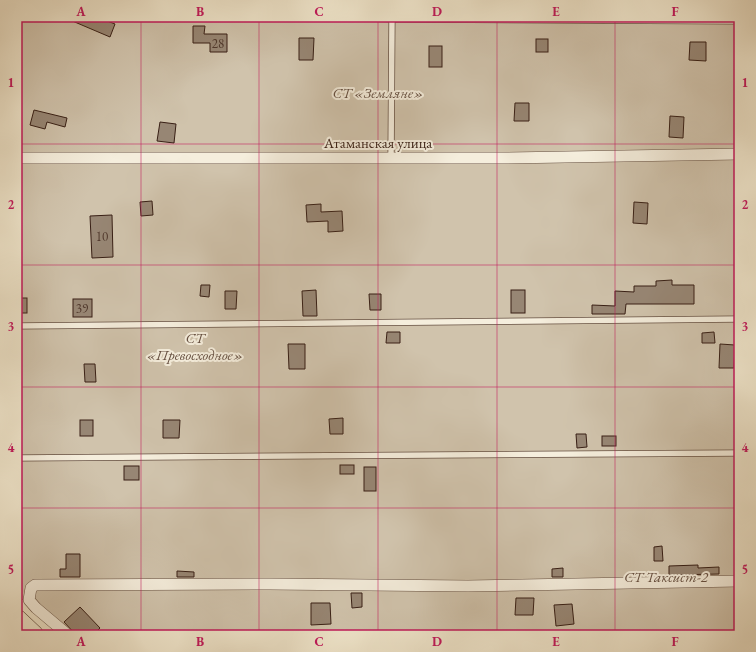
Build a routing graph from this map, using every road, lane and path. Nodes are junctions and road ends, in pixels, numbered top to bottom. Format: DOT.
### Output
graph roads {
  1 [pos="329,17"];
  2 [pos="392,18"];
  3 [pos="739,21"];
  4 [pos="739,154"];
  5 [pos="17,158"];
  6 [pos="391,158"];
  7 [pos="739,319"];
  8 [pos="17,326"];
  9 [pos="739,453"];
  10 [pos="17,458"];
  11 [pos="739,581"];
  12 [pos="17,619"];
  13 [pos="34,635"];
  14 [pos="68,635"];
  1 -- 2 [label="lane"];
  2 -- 3 [label="lane"];
  2 -- 6 [label="lane"];
  4 -- 6 [label="street, Атаманская улица"];
  5 -- 6 [label="street, Атаманская улица"];
  7 -- 8 [label="lane"];
  9 -- 10 [label="lane"];
  11 -- 14 [label="street"];
  12 -- 13 [label="highway"];
}
